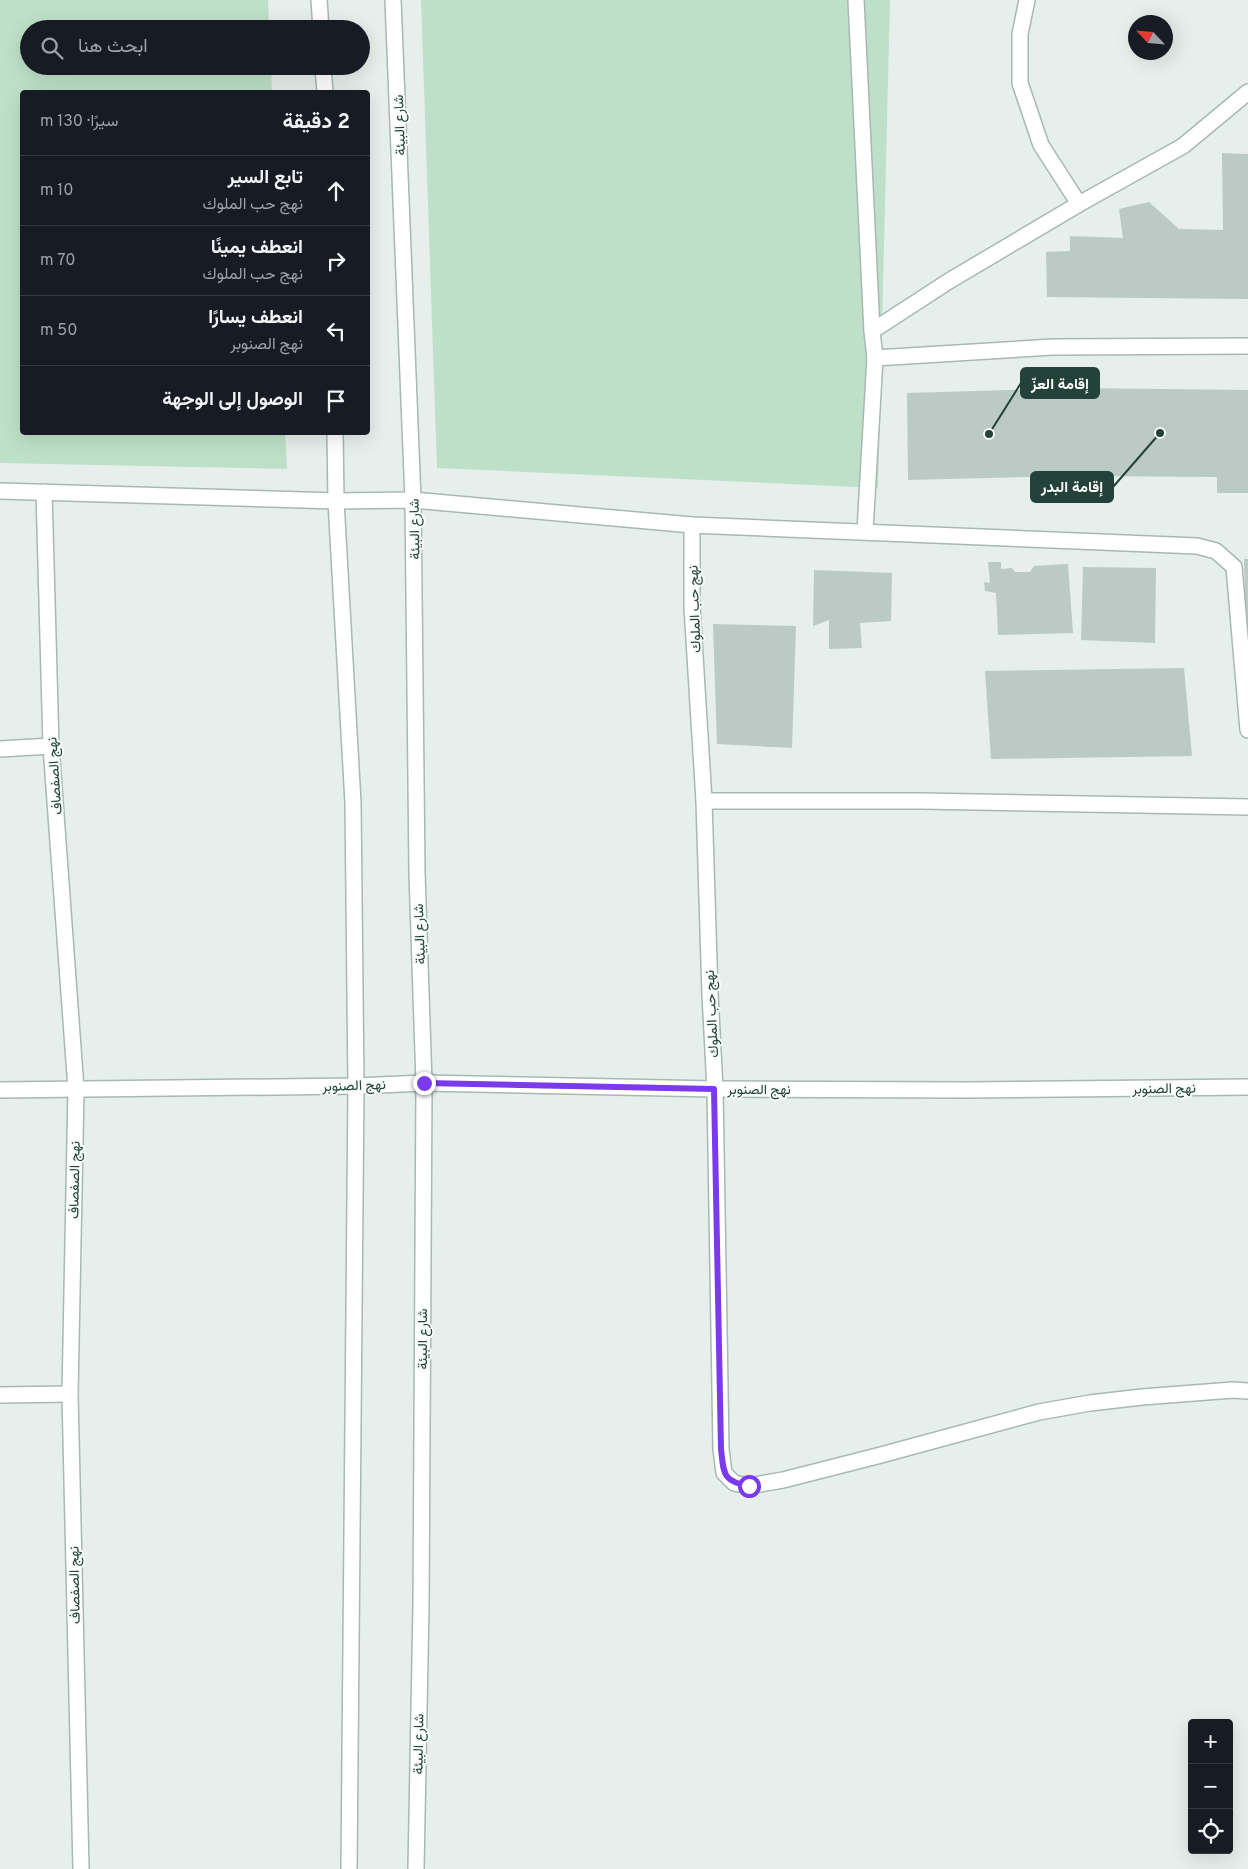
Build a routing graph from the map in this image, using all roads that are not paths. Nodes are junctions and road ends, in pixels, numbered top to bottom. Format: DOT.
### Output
graph roads {
  1 [pos="319,0"];
  2 [pos="394,0"];
  3 [pos="856,0"];
  4 [pos="1027,0"];
  5 [pos="320,20"];
  6 [pos="323,75"];
  7 [pos="324,90"];
  8 [pos="1248,92"];
  9 [pos="1080,204"];
  10 [pos="872,331"];
  11 [pos="1248,346"];
  12 [pos="875,358"];
  13 [pos="335,435"];
  14 [pos="0,491"];
  15 [pos="44,492"];
  16 [pos="413,500"];
  17 [pos="336,501"];
  18 [pos="692,525"];
  19 [pos="865,531"];
  20 [pos="1248,730"];
  21 [pos="51,746"];
  22 [pos="0,749"];
  23 [pos="704,802"];
  24 [pos="1248,807"];
  25 [pos="424,1083"];
  26 [pos="356,1086"];
  27 [pos="1248,1087"];
  28 [pos="76,1089"];
  29 [pos="714,1089"];
  30 [pos="0,1090"];
  31 [pos="1248,1391"];
  32 [pos="70,1394"];
  33 [pos="0,1395"];
  34 [pos="81,1869"];
  35 [pos="349,1869"];
  36 [pos="416,1869"];
  1 -- 5 [label="street"];
  2 -- 16 [label="street, شارع البيئة"];
  3 -- 10 [label="street"];
  4 -- 9 [label="street"];
  6 -- 7 [label="street"];
  8 -- 9 [label="street"];
  9 -- 10 [label="street"];
  10 -- 12 [label="street"];
  11 -- 12 [label="street"];
  12 -- 19 [label="street"];
  13 -- 17 [label="street"];
  14 -- 15 [label="street"];
  15 -- 17 [label="street"];
  15 -- 21 [label="street, نهج الصفصاف"];
  16 -- 17 [label="street"];
  16 -- 18 [label="street"];
  16 -- 25 [label="street, شارع البيئة"];
  17 -- 26 [label="street"];
  18 -- 19 [label="street"];
  18 -- 23 [label="street, نهج حب الملوك"];
  19 -- 20 [label="street"];
  21 -- 22 [label="street"];
  21 -- 28 [label="street, نهج الصفصاف"];
  23 -- 24 [label="street"];
  23 -- 29 [label="street, نهج حب الملوك"];
  25 -- 26 [label="street, نهج الصنوبر"];
  25 -- 29 [label="street, نهج الصنوبر"];
  25 -- 36 [label="street, شارع البيئة"];
  26 -- 28 [label="street, نهج الصنوبر"];
  26 -- 35 [label="street"];
  27 -- 29 [label="street, نهج الصنوبر"];
  28 -- 30 [label="street, نهج الصنوبر"];
  28 -- 32 [label="street, نهج الصفصاف"];
  29 -- 31 [label="street, نهج حب الملوك"];
  32 -- 33 [label="street"];
  32 -- 34 [label="street, نهج الصفصاف"];
}
